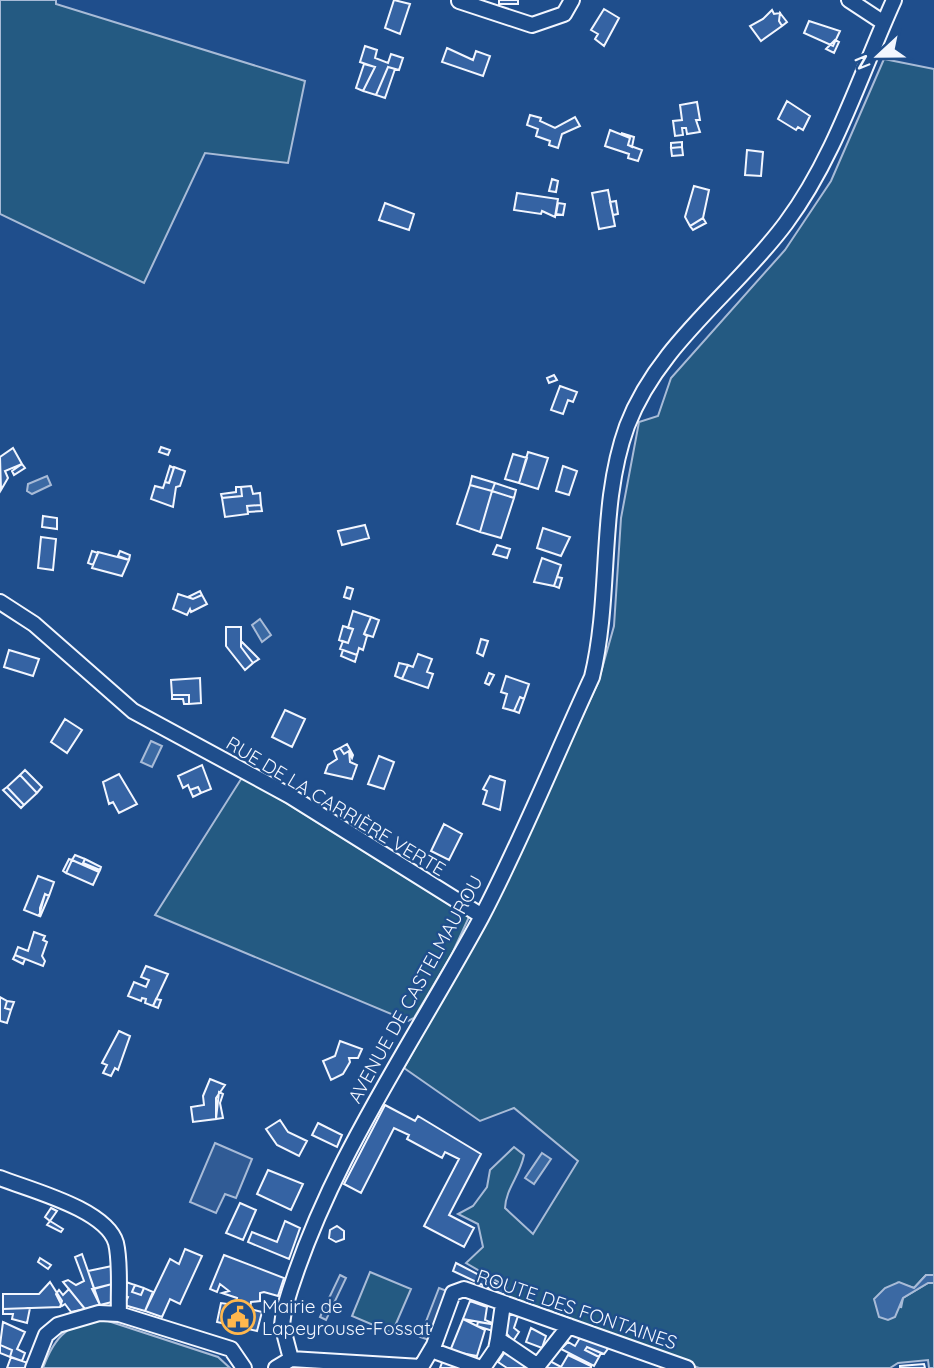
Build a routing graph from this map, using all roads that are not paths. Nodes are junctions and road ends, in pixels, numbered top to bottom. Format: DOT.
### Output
graph roads {
  1 [pos="572,0"];
  2 [pos="849,0"];
  3 [pos="894,0"];
  4 [pos="459,1"];
  5 [pos="884,23"];
  6 [pos="0,602"];
  7 [pos="482,916"];
  8 [pos="0,1178"];
  9 [pos="503,1304"];
  10 [pos="119,1314"];
  11 [pos="569,1326"];
  12 [pos="498,1339"];
  13 [pos="431,1350"];
  14 [pos="291,1359"];
  15 [pos="537,1367"];
  16 [pos="33,1368"];
  17 [pos="244,1368"];
  18 [pos="276,1368"];
  19 [pos="421,1368"];
  20 [pos="482,1368"];
  21 [pos="687,1368"];
  1 -- 4 [label="street"];
  2 -- 5 [label="street"];
  3 -- 5 [label="street, AVENUE DE CASTELMAUROU"];
  5 -- 7 [label="street, AVENUE DE CASTELMAUROU"];
  6 -- 7 [label="street, RUE DE LA CARRIÈRE VERTE"];
  7 -- 14 [label="street, AVENUE DE CASTELMAUROU"];
  8 -- 10 [label="street"];
  9 -- 11 [label="street, ROUTE DES FONTAINES"];
  9 -- 12 [label="street"];
  9 -- 13 [label="street, ROUTE DES FONTAINES"];
  10 -- 16 [label="street"];
  10 -- 17 [label="street"];
  11 -- 15 [label="street"];
  11 -- 21 [label="street, ROUTE DES FONTAINES"];
  12 -- 15 [label="street"];
  12 -- 20 [label="street"];
  13 -- 19 [label="street, ROUTE DES FONTAINES"];
  13 -- 20 [label="street"];
  14 -- 18 [label="street"];
  14 -- 19 [label="street"];
}
